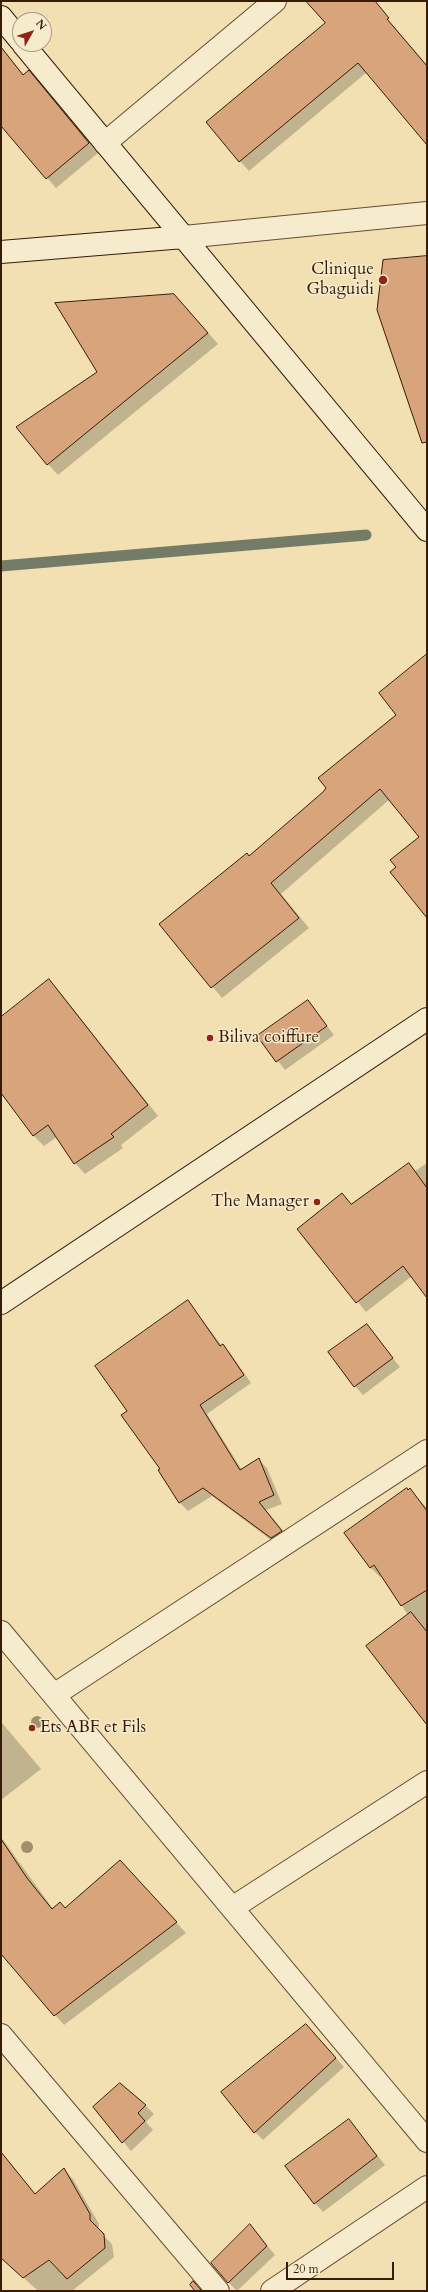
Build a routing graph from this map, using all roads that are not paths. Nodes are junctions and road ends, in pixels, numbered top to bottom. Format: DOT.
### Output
graph roads {
  1 [pos="275,1"];
  2 [pos="1,17"];
  3 [pos="12,30"];
  4 [pos="31,52"];
  5 [pos="106,143"];
  6 [pos="427,213"];
  7 [pos="184,237"];
  8 [pos="1,252"];
  9 [pos="427,530"];
  10 [pos="427,1019"];
  11 [pos="1,1303"];
  12 [pos="427,1451"];
  13 [pos="1,1632"];
  14 [pos="54,1695"];
  15 [pos="427,1782"];
  16 [pos="232,1908"];
  17 [pos="1,2035"];
  18 [pos="427,2141"];
  19 [pos="427,2187"];
  20 [pos="218,2291"];
  21 [pos="272,2291"];
  1 -- 5 [label="street"];
  2 -- 3 [label="street"];
  4 -- 5 [label="street"];
  5 -- 7 [label="street"];
  6 -- 7 [label="street"];
  7 -- 8 [label="street"];
  7 -- 9 [label="street"];
  10 -- 11 [label="street"];
  12 -- 14 [label="street"];
  13 -- 14 [label="street"];
  14 -- 16 [label="street"];
  15 -- 16 [label="street"];
  16 -- 18 [label="street"];
  17 -- 20 [label="street"];
  19 -- 21 [label="street"];
}
